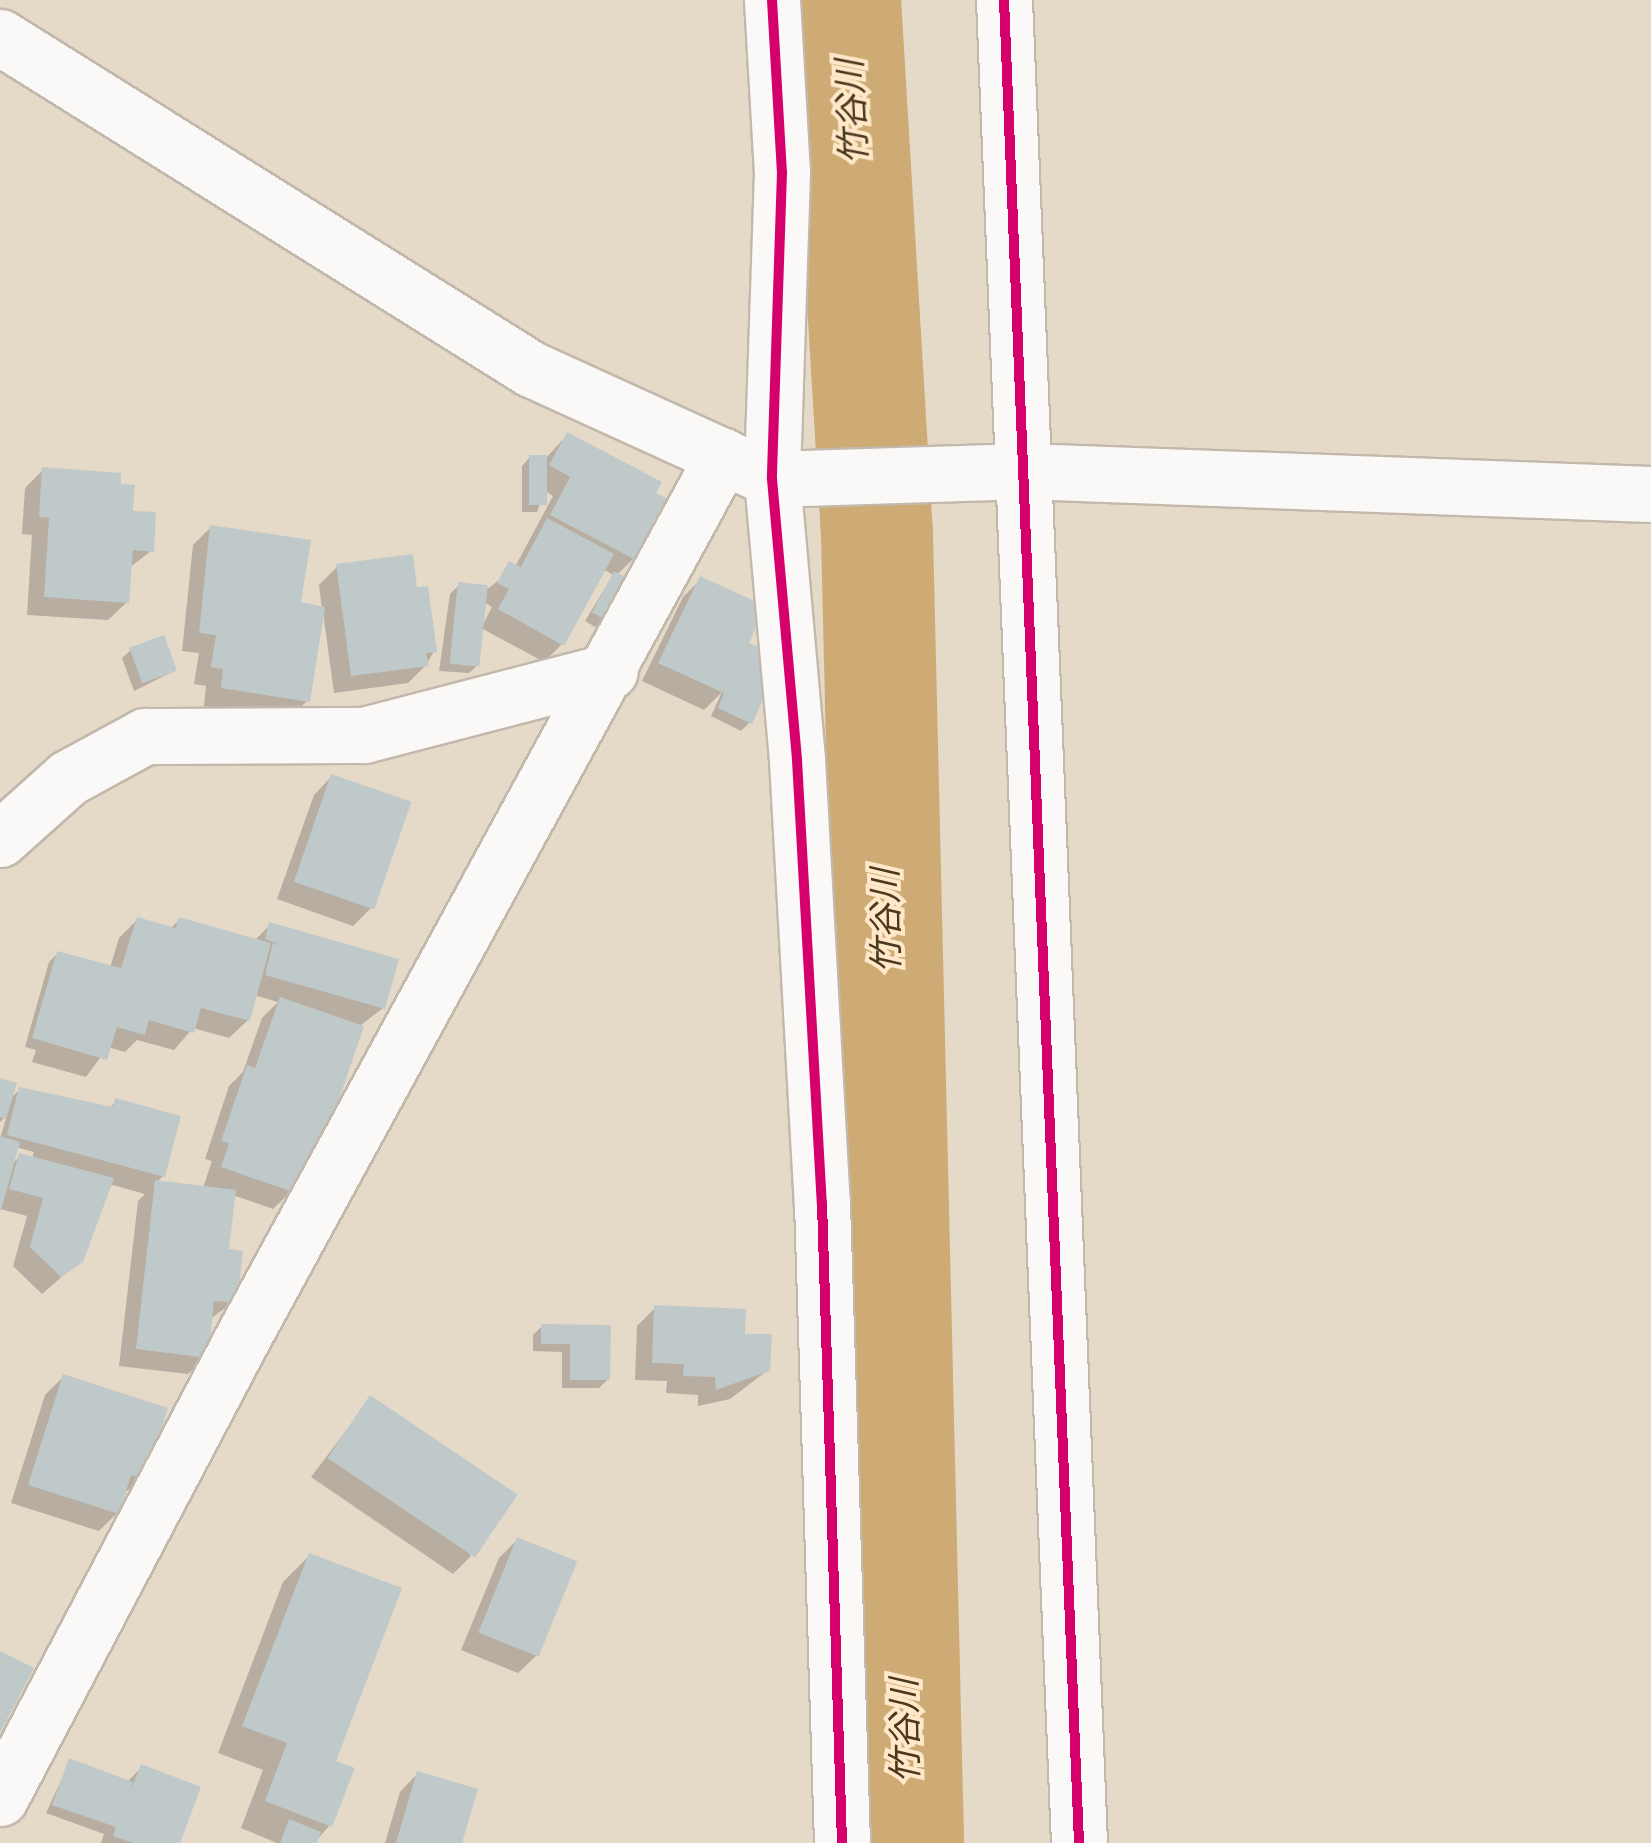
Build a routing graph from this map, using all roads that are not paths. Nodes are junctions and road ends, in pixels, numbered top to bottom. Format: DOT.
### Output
graph roads {
  1 [pos="772,0"];
  2 [pos="1004,0"];
  3 [pos="0,37"];
  4 [pos="723,456"];
  5 [pos="1025,471"];
  6 [pos="793,480"];
  7 [pos="1651,494"];
  8 [pos="610,672"];
  9 [pos="0,839"];
  10 [pos="0,1798"];
  11 [pos="842,1843"];
  12 [pos="1079,1843"];
  1 -- 6 [label="street"];
  2 -- 5 [label="street"];
  3 -- 4 [label="street"];
  4 -- 6 [label="street"];
  4 -- 8 [label="street"];
  5 -- 6 [label="street"];
  5 -- 7 [label="street"];
  5 -- 12 [label="street"];
  6 -- 11 [label="street"];
  8 -- 9 [label="street"];
  8 -- 10 [label="street"];
}
